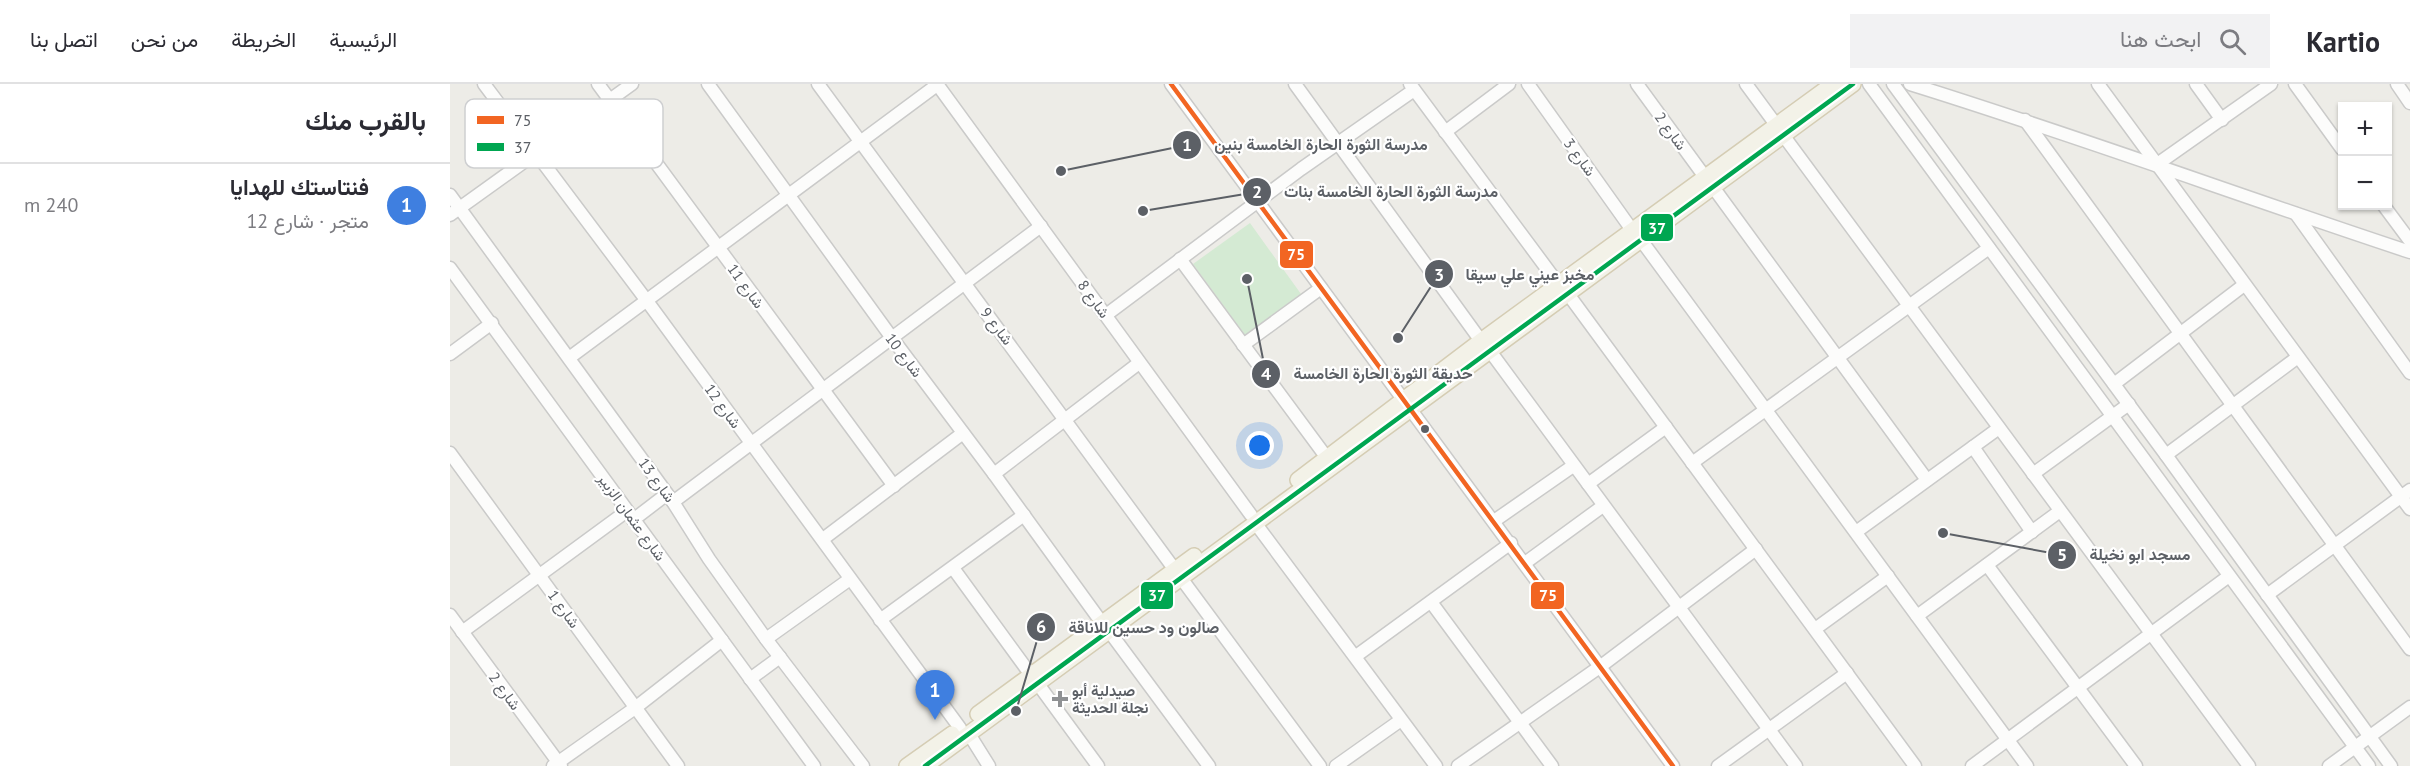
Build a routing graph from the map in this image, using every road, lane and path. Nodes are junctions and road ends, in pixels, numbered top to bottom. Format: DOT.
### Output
graph roads {
  1 [pos="484,84"];
  2 [pos="598,84"];
  3 [pos="632,84"];
  4 [pos="708,84"];
  5 [pos="818,84"];
  6 [pos="1171,84"];
  7 [pos="1295,84"];
  8 [pos="1509,84"];
  9 [pos="1528,84"];
  10 [pos="1637,84"];
  11 [pos="1746,84"];
  12 [pos="1833,84"];
  13 [pos="1853,84"];
  14 [pos="1893,84"];
  15 [pos="1911,84"];
  16 [pos="2098,84"];
  17 [pos="2196,84"];
  18 [pos="2271,84"];
  19 [pos="2295,84"];
  20 [pos="2397,84"];
  21 [pos="937,85"];
  22 [pos="1872,85"];
  23 [pos="1412,87"];
  24 [pos="496,99"];
  25 [pos="609,99"];
  26 [pos="611,99"];
  27 [pos="2410,103"];
  28 [pos="2025,120"];
  29 [pos="2222,120"];
  30 [pos="1780,131"];
  31 [pos="1445,132"];
  32 [pos="859,141"];
  33 [pos="2338,142"];
  34 [pos="1339,143"];
  35 [pos="2157,166"];
  36 [pos="516,168"];
  37 [pos="548,168"];
  38 [pos="660,168"];
  39 [pos="1709,182"];
  40 [pos="789,194"];
  41 [pos="450,195"];
  42 [pos="1258,204"];
  43 [pos="2387,210"];
  44 [pos="455,212"];
  45 [pos="2296,214"];
  46 [pos="1041,226"];
  47 [pos="1637,235"];
  48 [pos="2410,242"];
  49 [pos="718,248"];
  50 [pos="1989,248"];
  51 [pos="2410,252"];
  52 [pos="1180,259"];
  53 [pos="450,268"];
  54 [pos="965,284"];
  55 [pos="2244,285"];
  56 [pos="1322,288"];
  57 [pos="1563,290"];
  58 [pos="647,301"];
  59 [pos="1910,305"];
  60 [pos="1106,315"];
  61 [pos="492,323"];
  62 [pos="2179,334"];
  63 [pos="892,339"];
  64 [pos="1243,345"];
  65 [pos="1486,346"];
  66 [pos="450,354"];
  67 [pos="2298,357"];
  68 [pos="569,358"];
  69 [pos="1838,358"];
  70 [pos="1139,363"];
  71 [pos="2410,373"];
  72 [pos="2114,384"];
  73 [pos="823,390"];
  74 [pos="2129,404"];
  75 [pos="1408,405"];
  76 [pos="2232,407"];
  77 [pos="1766,410"];
  78 [pos="2113,416"];
  79 [pos="1065,420"];
  80 [pos="1666,427"];
  81 [pos="1998,428"];
  82 [pos="963,434"];
  83 [pos="750,444"];
  84 [pos="1973,447"];
  85 [pos="450,453"];
  86 [pos="2166,455"];
  87 [pos="1327,458"];
  88 [pos="1692,463"];
  89 [pos="1573,466"];
  90 [pos="994,474"];
  91 [pos="2033,474"];
  92 [pos="1927,480"];
  93 [pos="1588,484"];
  94 [pos="894,486"];
  95 [pos="2406,493"];
  96 [pos="670,498"];
  97 [pos="1603,506"];
  98 [pos="2410,509"];
  99 [pos="2060,511"];
  100 [pos="630,515"];
  101 [pos="1024,515"];
  102 [pos="1254,519"];
  103 [pos="1494,521"];
  104 [pos="1856,532"];
  105 [pos="2032,532"];
  106 [pos="823,539"];
  107 [pos="1511,543"];
  108 [pos="2335,544"];
  109 [pos="1756,549"];
  110 [pos="1525,563"];
  111 [pos="1988,565"];
  112 [pos="953,568"];
  113 [pos="1178,574"];
  114 [pos="540,576"];
  115 [pos="1888,576"];
  116 [pos="2229,576"];
  117 [pos="850,579"];
  118 [pos="2267,595"];
  119 [pos="1431,602"];
  120 [pos="1678,609"];
  121 [pos="450,615"];
  122 [pos="1917,616"];
  123 [pos="880,620"];
  124 [pos="1105,627"];
  125 [pos="1815,628"];
  126 [pos="462,632"];
  127 [pos="2152,634"];
  128 [pos="766,639"];
  129 [pos="722,640"];
  130 [pos="2410,649"];
  131 [pos="1356,656"];
  132 [pos="780,657"];
  133 [pos="1601,666"];
  134 [pos="1847,673"];
  135 [pos="750,679"];
  136 [pos="1035,680"];
  137 [pos="2079,688"];
  138 [pos="2410,707"];
  139 [pos="635,708"];
  140 [pos="1401,720"];
  141 [pos="1519,723"];
  142 [pos="1769,729"];
  143 [pos="964,731"];
  144 [pos="2370,736"];
  145 [pos="2007,740"];
  146 [pos="2355,747"];
  147 [pos="557,765"];
  148 [pos="678,766"];
  149 [pos="814,766"];
  150 [pos="862,766"];
  151 [pos="907,766"];
  152 [pos="926,766"];
  153 [pos="989,766"];
  154 [pos="1098,766"];
  155 [pos="1209,766"];
  156 [pos="1320,766"];
  157 [pos="1336,766"];
  158 [pos="1436,766"];
  159 [pos="1458,766"];
  160 [pos="1552,766"];
  161 [pos="1673,766"];
  162 [pos="1718,766"];
  163 [pos="1796,766"];
  164 [pos="1915,766"];
  165 [pos="1972,766"];
  166 [pos="2027,766"];
  167 [pos="2136,766"];
  168 [pos="2249,766"];
  169 [pos="2329,766"];
  170 [pos="2370,766"];
  171 [pos="2391,766"];
  1 -- 24 [label="street, شارع 12"];
  2 -- 25 [label="street, شارع 11"];
  3 -- 26 [label="street"];
  4 -- 40 [label="street, شارع 10"];
  5 -- 32 [label="street, شارع 9"];
  6 -- 42 [label="street"];
  7 -- 34 [label="street"];
  8 -- 31 [label="street"];
  9 -- 47 [label="street, شارع 3"];
  10 -- 39 [label="street, شارع 2"];
  11 -- 30 [label="street"];
  12 -- 30 [label="main road"];
  13 -- 30 [label="main road"];
  14 -- 72 [label="street"];
  15 -- 28 [label="street"];
  16 -- 35 [label="street"];
  17 -- 29 [label="street"];
  18 -- 29 [label="street"];
  19 -- 33 [label="street"];
  20 -- 27 [label="street"];
  21 -- 32 [label="street"];
  21 -- 46 [label="street, شارع 8"];
  22 -- 50 [label="street"];
  23 -- 31 [label="street"];
  23 -- 34 [label="street"];
  28 -- 35 [label="street"];
  28 -- 62 [label="street"];
  29 -- 35 [label="street"];
  30 -- 39 [label="main road"];
  30 -- 59 [label="street"];
  31 -- 57 [label="street"];
  32 -- 40 [label="street"];
  32 -- 54 [label="street, شارع 9"];
  34 -- 42 [label="street"];
  34 -- 65 [label="street"];
  35 -- 45 [label="street"];
  35 -- 55 [label="street"];
  36 -- 44 [label="street"];
  37 -- 58 [label="street, شارع 12"];
  38 -- 49 [label="street, شارع 11"];
  39 -- 47 [label="main road"];
  39 -- 69 [label="street, شارع 2"];
  40 -- 49 [label="street"];
  40 -- 63 [label="street, شارع 10"];
  41 -- 44 [label="street, شارع 13"];
  42 -- 52 [label="street"];
  42 -- 56 [label="street"];
  43 -- 48 [label="street"];
  44 -- 68 [label="street, شارع 13"];
  45 -- 51 [label="street"];
  45 -- 71 [label="street"];
  46 -- 54 [label="street"];
  46 -- 60 [label="street, شارع 8"];
  47 -- 57 [label="main road"];
  47 -- 77 [label="street, شارع 3"];
  49 -- 58 [label="street"];
  49 -- 73 [label="street, شارع 11"];
  50 -- 59 [label="street"];
  50 -- 78 [label="street"];
  52 -- 60 [label="street"];
  52 -- 64 [label="street"];
  53 -- 61 [label="street, شارع عثمان الزبير"];
  54 -- 63 [label="street"];
  54 -- 79 [label="street, شارع 9"];
  55 -- 62 [label="street"];
  55 -- 67 [label="street"];
  56 -- 64 [label="street"];
  56 -- 75 [label="street"];
  57 -- 65 [label="main road"];
  57 -- 80 [label="street"];
  58 -- 68 [label="street"];
  58 -- 83 [label="street, شارع 12"];
  59 -- 69 [label="street"];
  59 -- 81 [label="street"];
  60 -- 70 [label="street, شارع 8"];
  61 -- 66 [label="street"];
  61 -- 100 [label="street, شارع عثمان الزبير"];
  62 -- 72 [label="street"];
  62 -- 76 [label="street"];
  63 -- 73 [label="street"];
  63 -- 82 [label="street, شارع 10"];
  64 -- 87 [label="street"];
  65 -- 75 [label="main road"];
  65 -- 89 [label="street"];
  67 -- 76 [label="street"];
  67 -- 95 [label="street"];
  68 -- 96 [label="street, شارع 13"];
  69 -- 77 [label="street"];
  69 -- 92 [label="street, شارع 2"];
  70 -- 79 [label="street"];
  70 -- 102 [label="street, شارع 8"];
  72 -- 74 [label="street"];
  73 -- 83 [label="street"];
  73 -- 94 [label="street, شارع 11"];
  74 -- 78 [label="street"];
  74 -- 86 [label="street"];
  75 -- 87 [label="main road"];
  75 -- 102 [label="main road"];
  75 -- 103 [label="street"];
  76 -- 86 [label="street"];
  76 -- 108 [label="street"];
  77 -- 88 [label="street"];
  77 -- 104 [label="street, شارع 3"];
  78 -- 91 [label="street"];
  78 -- 116 [label="street"];
  79 -- 90 [label="street"];
  79 -- 113 [label="street, شارع 9"];
  80 -- 88 [label="street"];
  80 -- 93 [label="street"];
  81 -- 84 [label="street"];
  81 -- 91 [label="street"];
  82 -- 90 [label="street, شارع 10"];
  82 -- 94 [label="street"];
  83 -- 96 [label="street"];
  83 -- 106 [label="street, شارع 12"];
  84 -- 92 [label="street"];
  84 -- 105 [label="street"];
  85 -- 114 [label="street, شارع 1"];
  86 -- 118 [label="street"];
  87 -- 102 [label="main road"];
  88 -- 109 [label="street"];
  89 -- 93 [label="street"];
  89 -- 103 [label="street"];
  90 -- 101 [label="street, شارع 10"];
  91 -- 99 [label="street"];
  92 -- 104 [label="street"];
  93 -- 97 [label="street"];
  94 -- 106 [label="street"];
  95 -- 98 [label="street"];
  95 -- 108 [label="street"];
  96 -- 100 [label="street"];
  96 -- 128 [label="street, شارع 13"];
  97 -- 110 [label="street"];
  97 -- 120 [label="street"];
  99 -- 105 [label="street"];
  99 -- 127 [label="street"];
  100 -- 114 [label="street"];
  100 -- 129 [label="street, شارع عثمان الزبير"];
  101 -- 112 [label="street"];
  101 -- 124 [label="street, شارع 10"];
  102 -- 113 [label="main road"];
  102 -- 131 [label="street, شارع 8"];
  103 -- 107 [label="street"];
  104 -- 115 [label="street, شارع 3"];
  105 -- 111 [label="street"];
  106 -- 117 [label="street, شارع 12"];
  107 -- 110 [label="street"];
  107 -- 119 [label="street"];
  108 -- 118 [label="street"];
  108 -- 130 [label="street"];
  109 -- 120 [label="street"];
  109 -- 125 [label="street"];
  110 -- 133 [label="street"];
  111 -- 122 [label="street"];
  111 -- 137 [label="street"];
  112 -- 123 [label="street"];
  112 -- 136 [label="street"];
  113 -- 124 [label="main road"];
  113 -- 156 [label="street, شارع 9"];
  114 -- 126 [label="street"];
  114 -- 139 [label="street, شارع 1"];
  115 -- 122 [label="street, شارع 3"];
  115 -- 125 [label="street"];
  116 -- 127 [label="street"];
  116 -- 146 [label="street"];
  117 -- 123 [label="street, شارع 12"];
  117 -- 128 [label="street"];
  118 -- 144 [label="street"];
  119 -- 131 [label="street"];
  119 -- 141 [label="street"];
  120 -- 133 [label="street"];
  120 -- 142 [label="street"];
  121 -- 126 [label="street, شارع 2"];
  122 -- 145 [label="street, شارع 3"];
  123 -- 143 [label="street, شارع 12"];
  124 -- 136 [label="main road"];
  124 -- 155 [label="street, شارع 10"];
  125 -- 134 [label="street"];
  126 -- 147 [label="street, شارع 2"];
  127 -- 137 [label="street"];
  127 -- 168 [label="street"];
  128 -- 132 [label="street, شارع 13"];
  129 -- 135 [label="street, شارع عثمان الزبير"];
  129 -- 139 [label="street"];
  131 -- 140 [label="street, شارع 8"];
  132 -- 135 [label="street"];
  132 -- 150 [label="street, شارع 13"];
  133 -- 141 [label="street"];
  133 -- 161 [label="street"];
  134 -- 142 [label="street"];
  134 -- 164 [label="street"];
  135 -- 149 [label="street, شارع عثمان الزبير"];
  136 -- 143 [label="main road"];
  136 -- 154 [label="street"];
  137 -- 145 [label="street"];
  137 -- 167 [label="street"];
  138 -- 144 [label="street"];
  139 -- 147 [label="street"];
  139 -- 148 [label="street, شارع 1"];
  140 -- 157 [label="street"];
  140 -- 158 [label="street, شارع 8"];
  141 -- 159 [label="street"];
  141 -- 160 [label="street"];
  142 -- 162 [label="street"];
  142 -- 163 [label="street"];
  143 -- 151 [label="main road"];
  143 -- 152 [label="main road"];
  143 -- 153 [label="street, شارع 12"];
  144 -- 146 [label="street"];
  144 -- 171 [label="street"];
  145 -- 165 [label="street"];
  145 -- 166 [label="street, شارع 3"];
  146 -- 169 [label="street"];
  146 -- 170 [label="street"];
}
